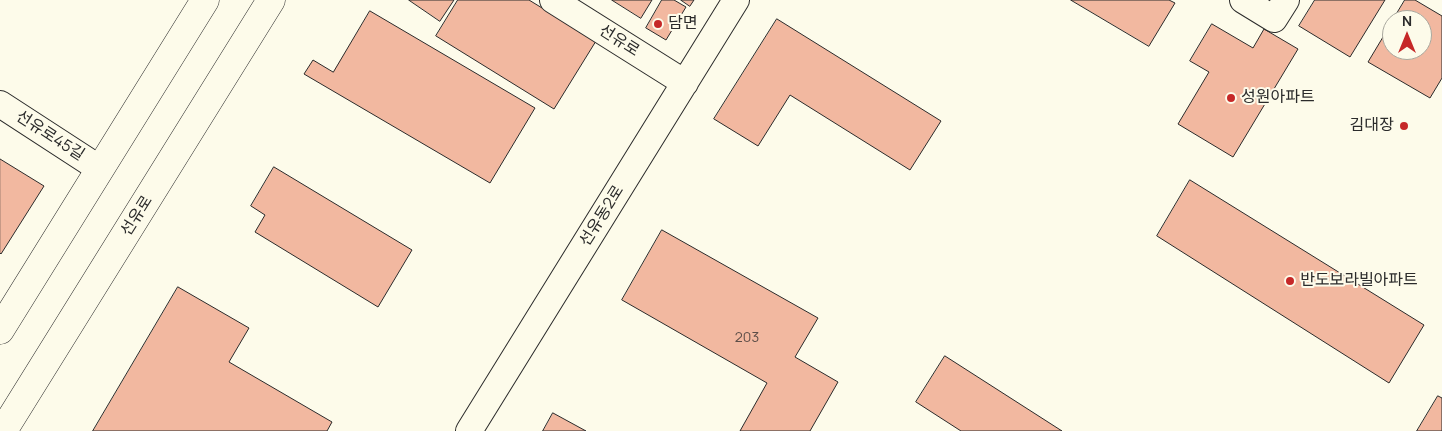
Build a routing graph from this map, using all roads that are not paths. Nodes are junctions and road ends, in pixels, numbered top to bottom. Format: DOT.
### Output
graph roads {
  1 [pos="205,0"];
  2 [pos="271,0"];
  3 [pos="553,0"];
  4 [pos="736,0"];
  5 [pos="1243,0"];
  6 [pos="1286,0"];
  7 [pos="685,82"];
  8 [pos="0,104"];
  9 [pos="100,169"];
  10 [pos="0,330"];
  11 [pos="3,431"];
  12 [pos="468,431"];
  1 -- 9 [label="main road"];
  2 -- 11 [label="main road, 선유로"];
  3 -- 7 [label="street, 선유로"];
  4 -- 7 [label="street, 선유동2로"];
  5 -- 6 [label="street"];
  7 -- 12 [label="street, 선유동2로"];
  8 -- 9 [label="street, 선유로45길"];
  9 -- 10 [label="main road"];
}
